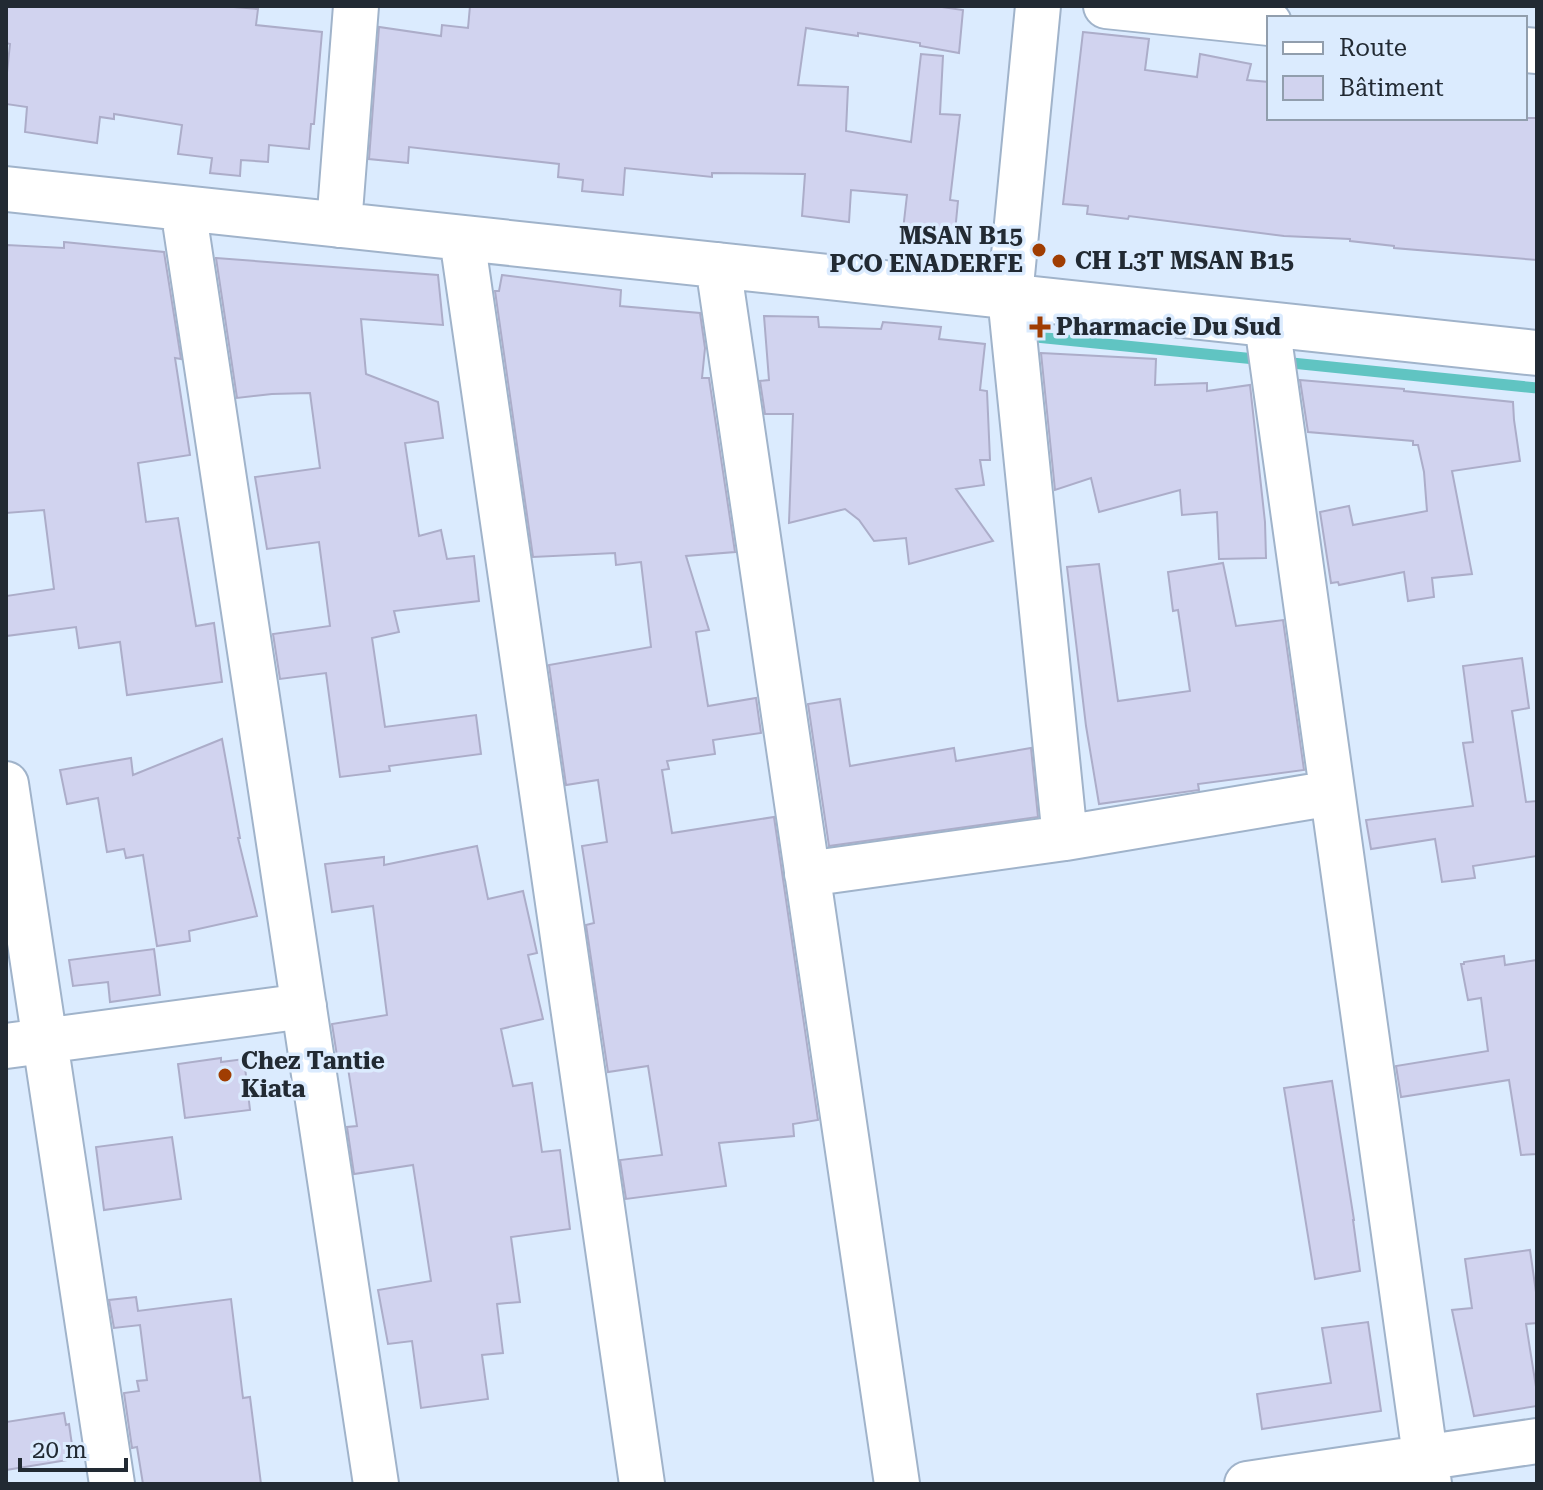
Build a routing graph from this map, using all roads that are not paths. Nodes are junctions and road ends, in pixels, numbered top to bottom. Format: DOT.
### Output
graph roads {
  1 [pos="356,6"];
  2 [pos="1038,6"];
  3 [pos="1106,6"];
  4 [pos="1267,23"];
  5 [pos="6,189"];
  6 [pos="183,208"];
  7 [pos="339,225"];
  8 [pos="462,238"];
  9 [pos="718,265"];
  10 [pos="1010,296"];
  11 [pos="1267,324"];
  12 [pos="1537,353"];
  13 [pos="6,784"];
  14 [pos="1332,793"];
  15 [pos="1065,838"];
  16 [pos="807,874"];
  17 [pos="304,1006"];
  18 [pos="25,1043"];
  19 [pos="1537,1441"];
  20 [pos="1427,1471"];
  21 [pos="112,1484"];
  22 [pos="376,1484"];
  23 [pos="642,1484"];
  24 [pos="897,1484"];
  25 [pos="1247,1484"];
  1 -- 7 [label="street"];
  2 -- 10 [label="street"];
  3 -- 4 [label="street"];
  5 -- 6 [label="street"];
  6 -- 7 [label="street"];
  6 -- 17 [label="street"];
  7 -- 8 [label="street"];
  8 -- 9 [label="street"];
  8 -- 23 [label="street"];
  9 -- 10 [label="street"];
  9 -- 16 [label="street"];
  10 -- 11 [label="street"];
  10 -- 15 [label="street"];
  11 -- 12 [label="street"];
  11 -- 14 [label="street"];
  13 -- 18 [label="street"];
  14 -- 15 [label="street"];
  14 -- 20 [label="street"];
  15 -- 16 [label="street"];
  16 -- 24 [label="street"];
  17 -- 18 [label="street"];
  17 -- 22 [label="street"];
  18 -- 21 [label="street"];
  19 -- 20 [label="street"];
  20 -- 25 [label="street"];
}
